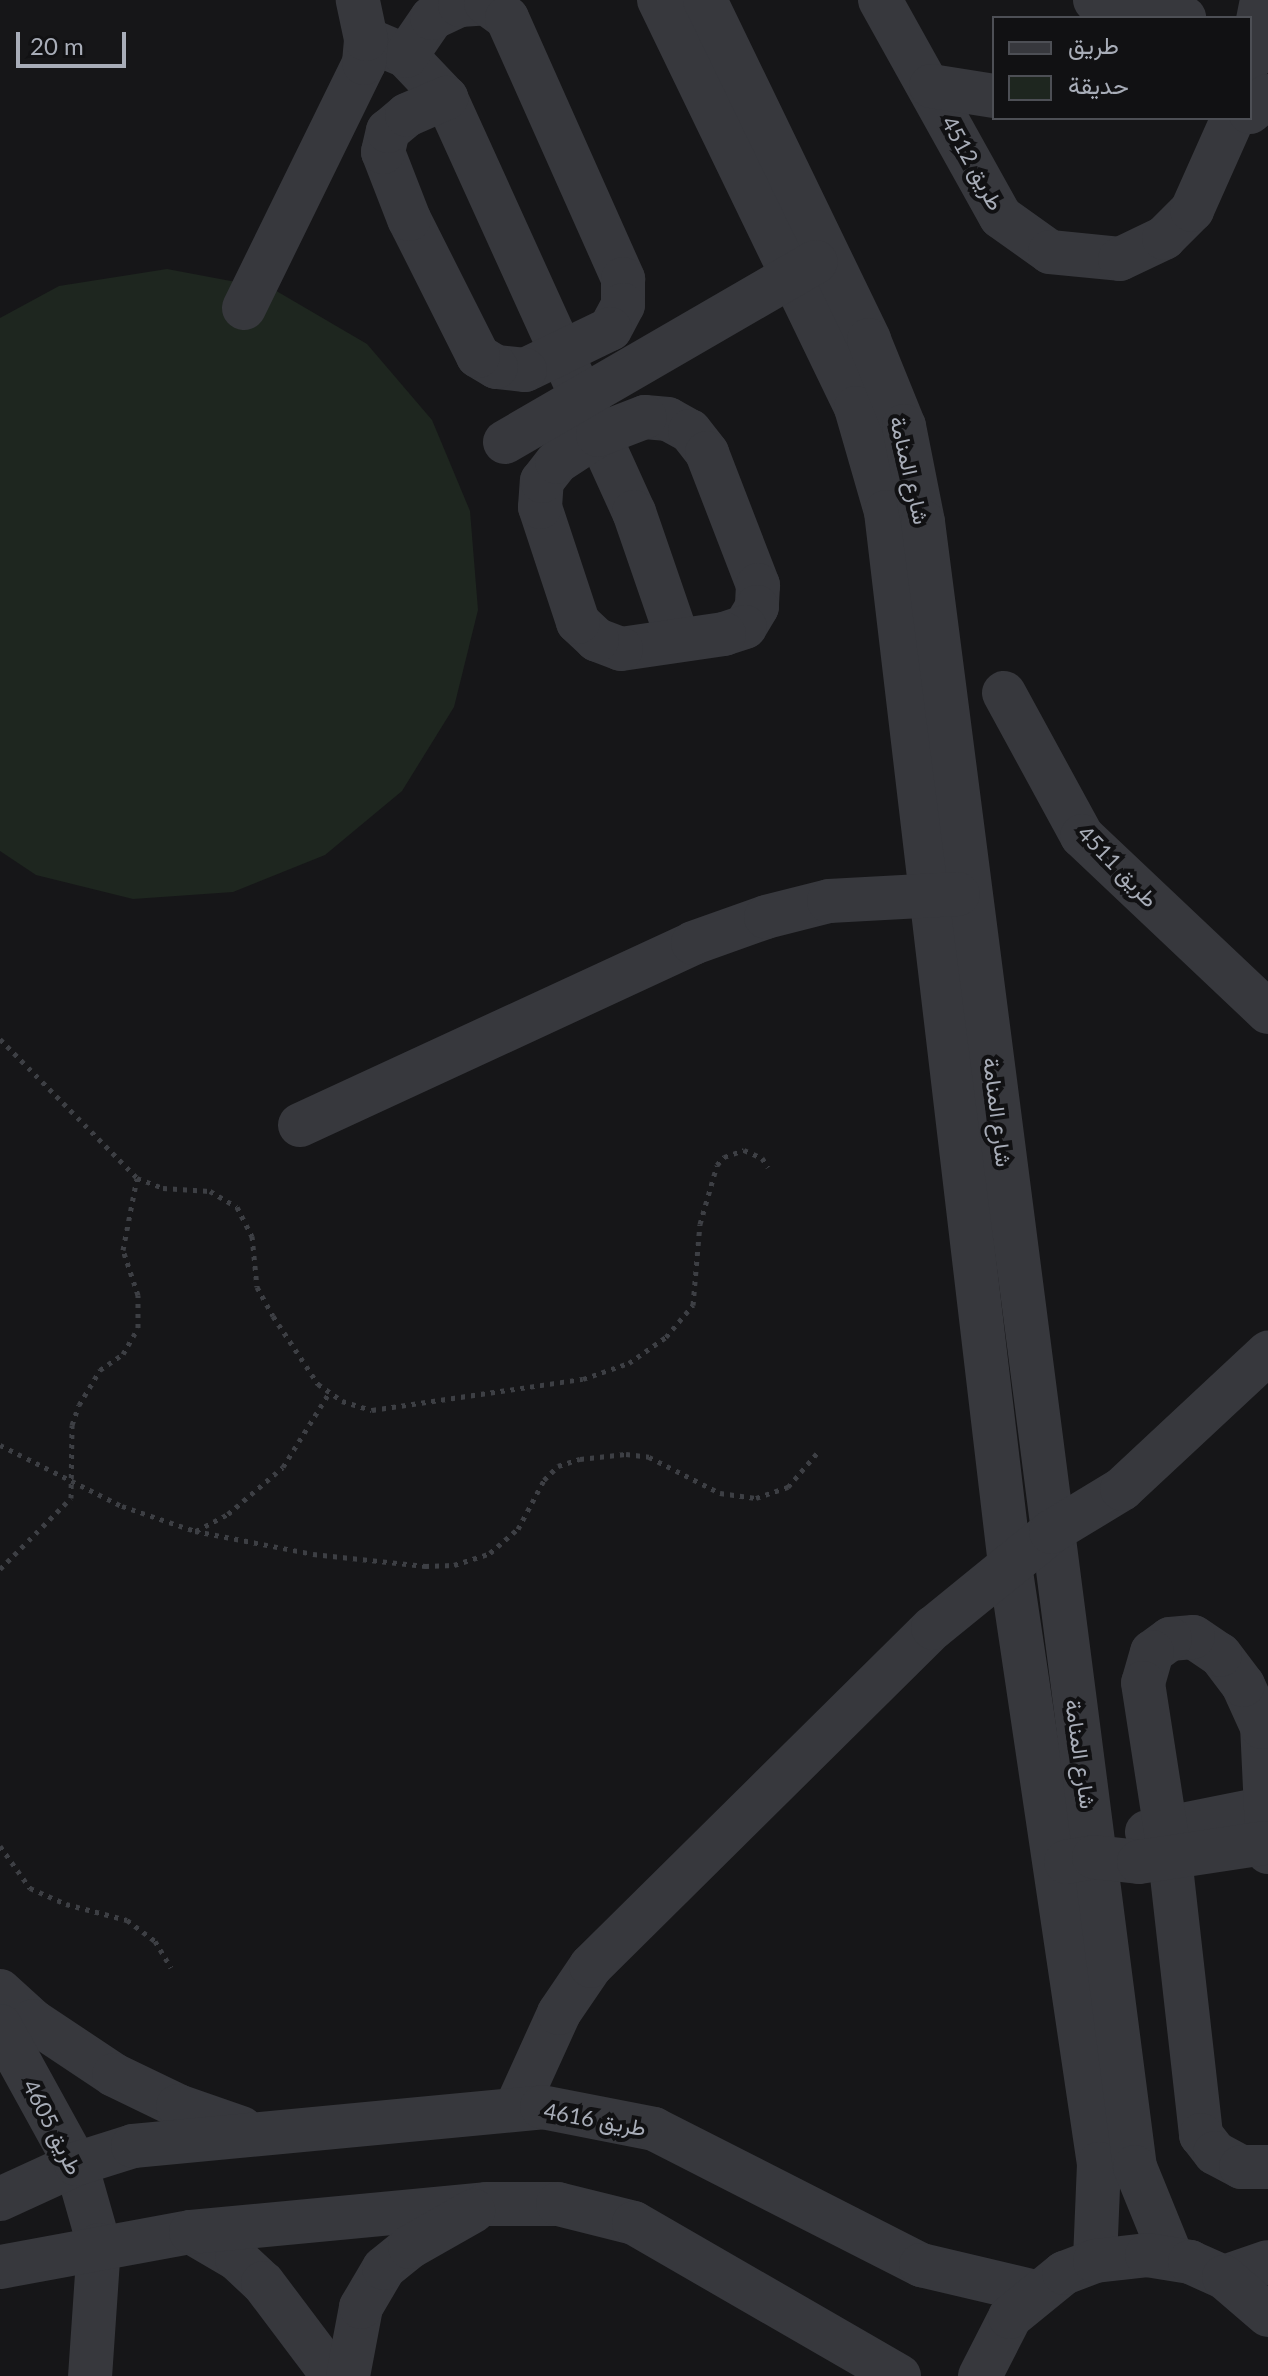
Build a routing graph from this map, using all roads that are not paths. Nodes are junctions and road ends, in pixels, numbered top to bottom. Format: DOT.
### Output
graph roads {
  1 [pos="659,0"];
  2 [pos="705,0"];
  3 [pos="880,0"];
  4 [pos="1095,0"];
  5 [pos="1174,16"];
  6 [pos="362,19"];
  7 [pos="406,56"];
  8 [pos="931,86"];
  9 [pos="992,96"];
  10 [pos="1268,96"];
  11 [pos="446,98"];
  12 [pos="1252,110"];
  13 [pos="1239,122"];
  14 [pos="810,265"];
  15 [pos="244,308"];
  16 [pos="562,354"];
  17 [pos="590,416"];
  18 [pos="505,442"];
  19 [pos="678,640"];
  20 [pos="1004,693"];
  21 [pos="951,894"];
  22 [pos="1268,1012"];
  23 [pos="300,1125"];
  24 [pos="1268,1353"];
  25 [pos="1051,1532"];
  26 [pos="1010,1565"];
  27 [pos="1265,1835"];
  28 [pos="1166,1844"];
  29 [pos="1074,1860"];
  30 [pos="0,1991"];
  31 [pos="0,2026"];
  32 [pos="516,2108"];
  33 [pos="251,2131"];
  34 [pos="76,2164"];
  35 [pos="1268,2167"];
  36 [pos="0,2199"];
  37 [pos="486,2204"];
  38 [pos="191,2232"];
  39 [pos="99,2245"];
  40 [pos="1172,2258"];
  41 [pos="1095,2261"];
  42 [pos="1268,2262"];
  43 [pos="0,2267"];
  44 [pos="1224,2277"];
  45 [pos="1035,2292"];
  46 [pos="1268,2315"];
  47 [pos="90,2376"];
  48 [pos="333,2376"];
  49 [pos="348,2376"];
  50 [pos="899,2376"];
  51 [pos="980,2376"];
  1 -- 14 [label="street, شارع المنامة"];
  2 -- 14 [label="street, شارع المنامة"];
  3 -- 8 [label="street, طريق 4512"];
  4 -- 5 [label="street"];
  6 -- 7 [label="street"];
  6 -- 15 [label="street"];
  7 -- 11 [label="street"];
  7 -- 16 [label="street"];
  8 -- 9 [label="street"];
  8 -- 13 [label="street, طريق 4512"];
  10 -- 12 [label="street"];
  11 -- 16 [label="street"];
  11 -- 16 [label="street"];
  14 -- 17 [label="street"];
  14 -- 21 [label="street, شارع المنامة"];
  16 -- 17 [label="street"];
  17 -- 18 [label="street"];
  17 -- 19 [label="street"];
  17 -- 19 [label="street"];
  17 -- 19 [label="street"];
  20 -- 22 [label="street, طريق 4511"];
  21 -- 23 [label="street"];
  21 -- 25 [label="street, شارع المنامة"];
  21 -- 26 [label="street, شارع المنامة"];
  24 -- 25 [label="street"];
  25 -- 26 [label="street"];
  25 -- 29 [label="street, شارع المنامة"];
  26 -- 29 [label="street, شارع المنامة"];
  26 -- 32 [label="street"];
  27 -- 28 [label="street"];
  27 -- 28 [label="street"];
  28 -- 29 [label="street"];
  28 -- 35 [label="street"];
  29 -- 40 [label="street, شارع المنامة"];
  29 -- 41 [label="street, شارع المنامة"];
  30 -- 33 [label="street"];
  31 -- 34 [label="street, طريق 4605"];
  32 -- 33 [label="street, طريق 4616"];
  32 -- 45 [label="street, طريق 4616"];
  33 -- 34 [label="street, طريق 4616"];
  34 -- 36 [label="street, طريق 4616"];
  34 -- 39 [label="street, طريق 4605"];
  37 -- 38 [label="street"];
  37 -- 49 [label="street"];
  37 -- 50 [label="street"];
  38 -- 39 [label="street"];
  38 -- 48 [label="street"];
  39 -- 43 [label="street"];
  39 -- 47 [label="street, طريق 4605"];
  40 -- 41 [label="street"];
  40 -- 44 [label="street"];
  41 -- 45 [label="street"];
  42 -- 44 [label="street"];
  44 -- 46 [label="street"];
  45 -- 51 [label="street"];
}
